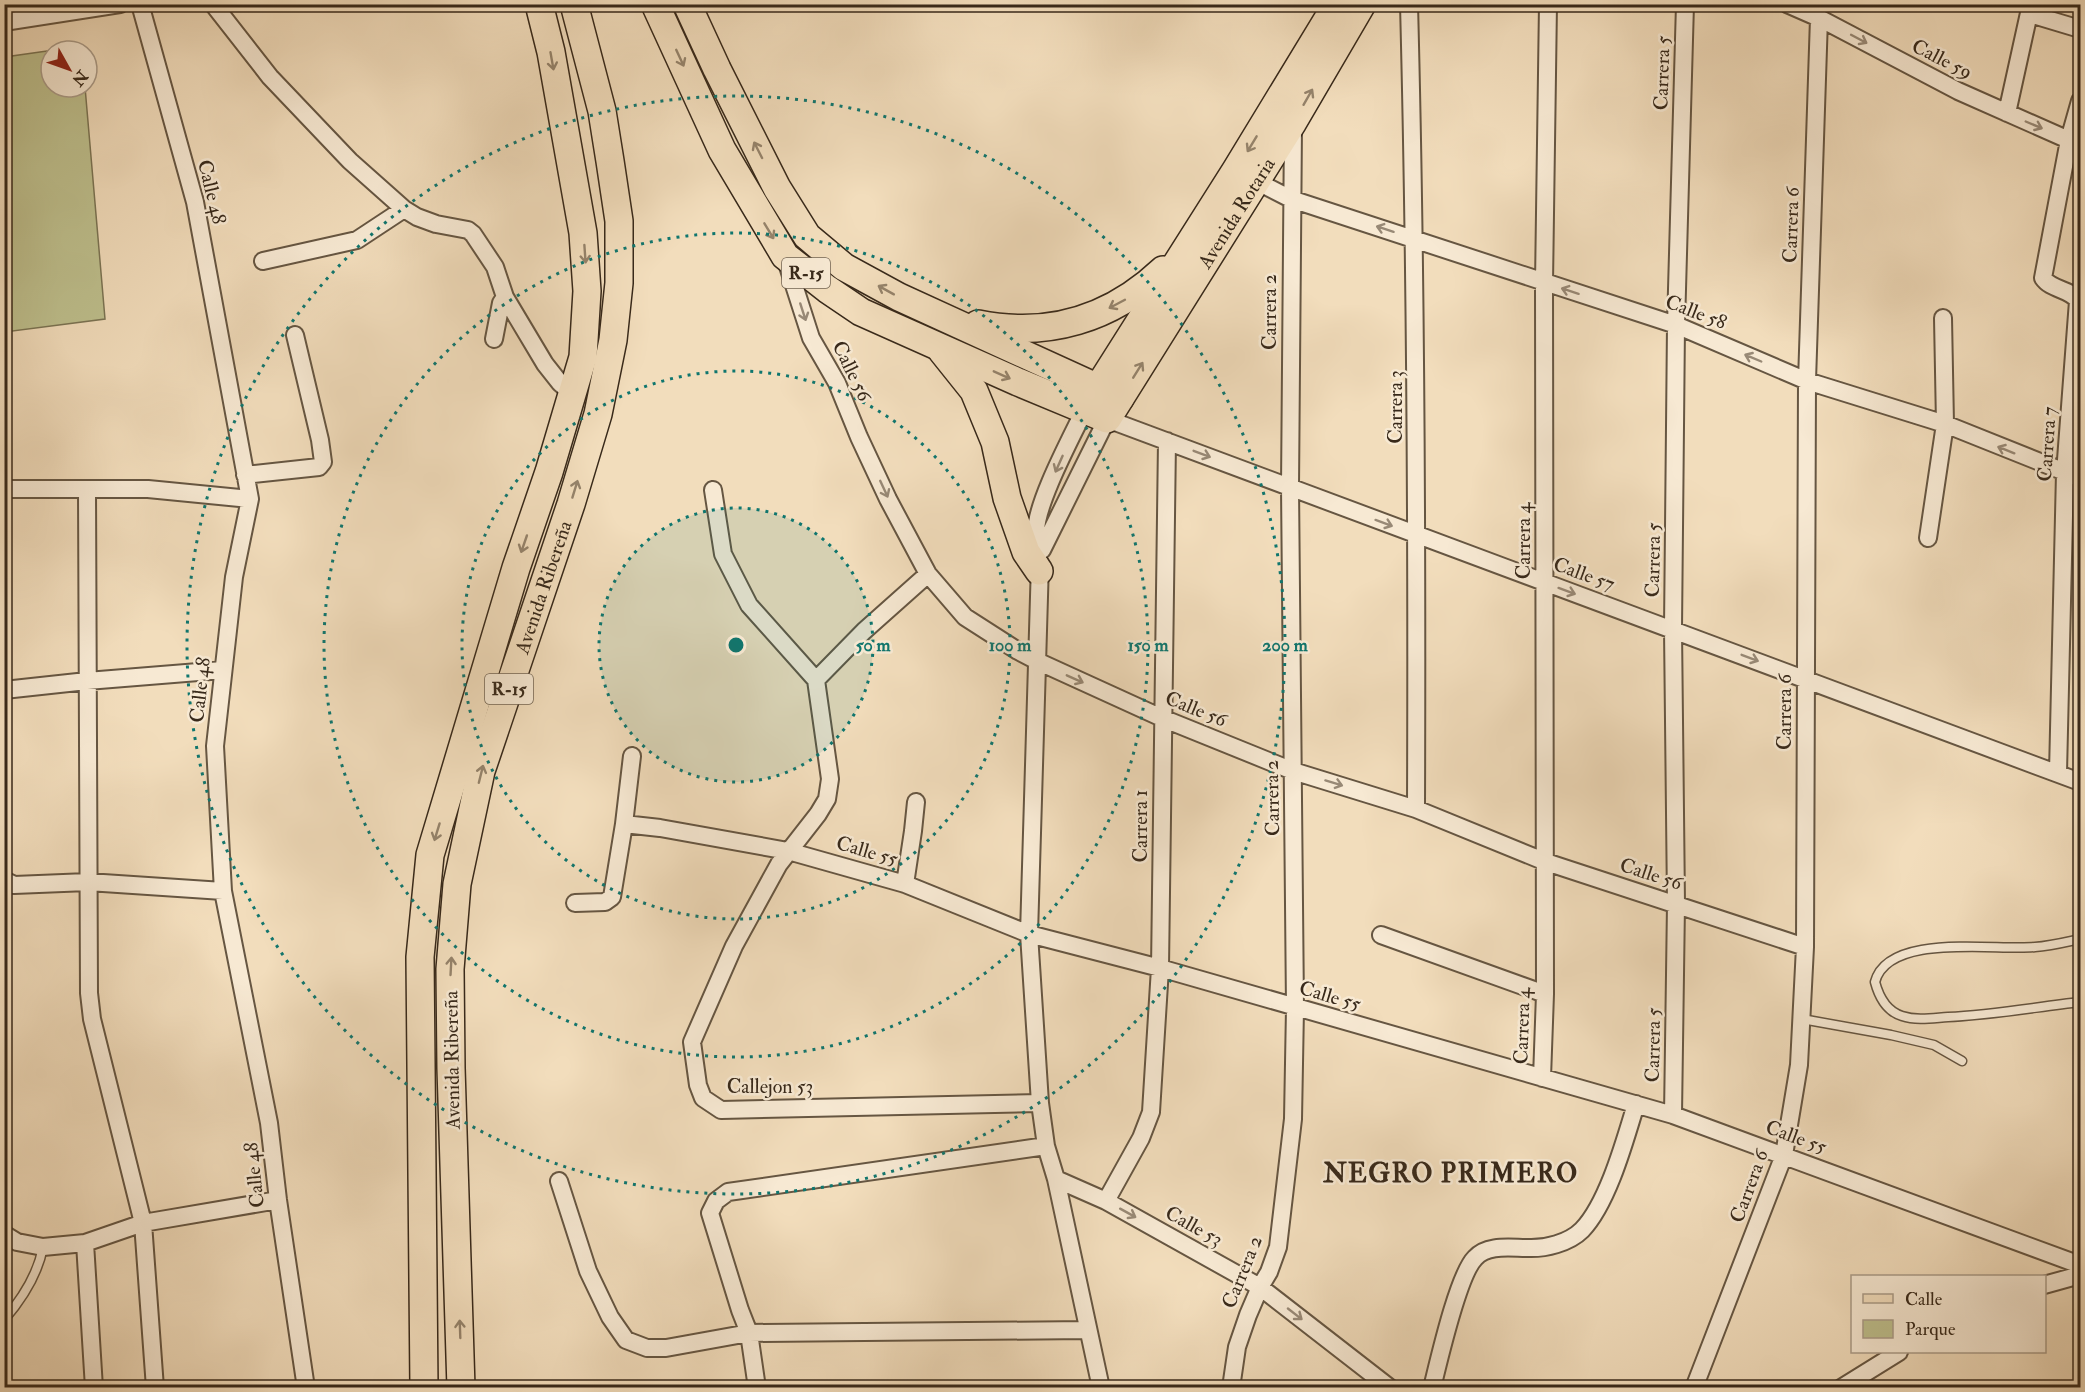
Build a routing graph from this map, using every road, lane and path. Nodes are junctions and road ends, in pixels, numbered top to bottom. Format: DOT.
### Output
graph roads {
  1 [pos="120,4"];
  2 [pos="140,4"];
  3 [pos="213,4"];
  4 [pos="539,4"];
  5 [pos="574,4"];
  6 [pos="655,4"];
  7 [pos="687,4"];
  8 [pos="1337,4"];
  9 [pos="1362,4"];
  10 [pos="1409,4"];
  11 [pos="1548,4"];
  12 [pos="1685,4"];
  13 [pos="1787,4"];
  14 [pos="2031,9"];
  15 [pos="1819,18"];
  16 [pos="4,22"];
  17 [pos="2080,29"];
  18 [pos="2080,101"];
  19 [pos="2007,113"];
  20 [pos="1293,122"];
  21 [pos="2075,142"];
  22 [pos="1246,176"];
  23 [pos="1291,199"];
  24 [pos="404,209"];
  25 [pos="1193,238"];
  26 [pos="1415,239"];
  27 [pos="785,256"];
  28 [pos="263,261"];
  29 [pos="1544,283"];
  30 [pos="505,297"];
  31 [pos="938,316"];
  32 [pos="1943,318"];
  33 [pos="1676,325"];
  34 [pos="295,335"];
  35 [pos="494,339"];
  36 [pos="938,345"];
  37 [pos="1807,381"];
  38 [pos="572,393"];
  39 [pos="1102,404"];
  40 [pos="1945,424"];
  41 [pos="1167,441"];
  42 [pos="245,475"];
  43 [pos="2073,476"];
  44 [pos="1290,487"];
  45 [pos="4,489"];
  46 [pos="87,489"];
  47 [pos="713,490"];
  48 [pos="250,499"];
  49 [pos="1417,535"];
  50 [pos="1928,538"];
  51 [pos="1040,561"];
  52 [pos="928,574"];
  53 [pos="1544,582"];
  54 [pos="1673,629"];
  55 [pos="1037,661"];
  56 [pos="224,670"];
  57 [pos="1804,679"];
  58 [pos="816,680"];
  59 [pos="87,681"];
  60 [pos="4,690"];
  61 [pos="1162,718"];
  62 [pos="632,756"];
  63 [pos="1293,771"];
  64 [pos="2058,773"];
  65 [pos="2080,782"];
  66 [pos="915,802"];
  67 [pos="1416,809"];
  68 [pos="624,824"];
  69 [pos="788,851"];
  70 [pos="1546,862"];
  71 [pos="4,880"];
  72 [pos="88,882"];
  73 [pos="906,884"];
  74 [pos="223,891"];
  75 [pos="575,903"];
  76 [pos="1676,904"];
  77 [pos="1029,934"];
  78 [pos="1381,934"];
  79 [pos="2080,939"];
  80 [pos="1805,947"];
  81 [pos="1160,968"];
  82 [pos="1545,994"];
  83 [pos="2080,1002"];
  84 [pos="1295,1008"];
  85 [pos="1802,1019"];
  86 [pos="1962,1061"];
  87 [pos="1542,1078"];
  88 [pos="1040,1103"];
  89 [pos="1636,1104"];
  90 [pos="1673,1115"];
  91 [pos="1046,1146"];
  92 [pos="1784,1155"];
  93 [pos="1056,1179"];
  94 [pos="559,1181"];
  95 [pos="278,1200"];
  96 [pos="1107,1201"];
  97 [pos="143,1223"];
  98 [pos="4,1234"];
  99 [pos="85,1243"];
  100 [pos="43,1247"];
  101 [pos="2080,1265"];
  102 [pos="2080,1275"];
  103 [pos="2046,1285"];
  104 [pos="1260,1287"];
  105 [pos="4,1320"];
  106 [pos="1087,1330"];
  107 [pos="749,1333"];
  108 [pos="1897,1353"];
  109 [pos="94,1388"];
  110 [pos="155,1388"];
  111 [pos="306,1388"];
  112 [pos="424,1388"];
  113 [pos="461,1388"];
  114 [pos="757,1388"];
  115 [pos="1101,1388"];
  116 [pos="1231,1388"];
  117 [pos="1390,1388"];
  118 [pos="1432,1388"];
  119 [pos="1694,1388"];
  120 [pos="1840,1388"];
  1 -- 16 [label="street"];
  2 -- 42 [label="street, Calle 48"];
  3 -- 24 [label="street"];
  4 -- 38 [label="main road, Avenida Ribereña / R-15, one-way"];
  113 -- 5 [label="main road, Avenida Ribereña / R-15, one-way"];
  6 -- 27 [label="main road, R-15, one-way"];
  31 -- 7 [label="main road, R-15, one-way"];
  8 -- 22 [label="main road, Avenida Rotaria, one-way"];
  20 -- 9 [label="main road, Avenida Rotaria, one-way"];
  10 -- 26 [label="street, Carrera 3"];
  11 -- 29 [label="street, Carrera 4"];
  12 -- 33 [label="street, Carrera 5"];
  13 -- 15 [label="street, Calle 59"];
  14 -- 17 [label="street"];
  14 -- 19 [label="street"];
  15 -- 19 [label="street, Calle 59, one-way"];
  15 -- 37 [label="street, Carrera 6"];
  18 -- 21 [label="street"];
  19 -- 21 [label="street, Calle 59, one-way"];
  20 -- 22 [label="main road, Avenida Rotaria"];
  20 -- 23 [label="street, Carrera 2"];
  21 -- 43 [label="street, Carrera 7"];
  22 -- 23 [label="street, Calle 58"];
  22 -- 25 [label="main road, Avenida Rotaria"];
  39 -- 22 [label="main road, Avenida Rotaria, one-way"];
  26 -- 23 [label="street, Calle 58, one-way"];
  23 -- 44 [label="street, Carrera 2"];
  24 -- 28 [label="street"];
  24 -- 30 [label="street"];
  25 -- 31 [label="main road, one-way"];
  25 -- 39 [label="main road, Avenida Rotaria"];
  26 -- 29 [label="street, Calle 58"];
  26 -- 49 [label="street, Carrera 3"];
  27 -- 36 [label="main road, R-15"];
  27 -- 52 [label="street, Calle 56, one-way"];
  33 -- 29 [label="street, Calle 58, one-way"];
  29 -- 53 [label="street, Carrera 4"];
  30 -- 35 [label="street"];
  30 -- 38 [label="street"];
  31 -- 39 [label="main road, R-15"];
  32 -- 40 [label="street"];
  37 -- 33 [label="street, Calle 58, one-way"];
  33 -- 54 [label="street, Carrera 5"];
  34 -- 42 [label="street"];
  36 -- 39 [label="main road, R-15, one-way"];
  36 -- 51 [label="main road"];
  37 -- 40 [label="street, Calle 58"];
  37 -- 57 [label="street, Carrera 6"];
  38 -- 112 [label="main road, Avenida Ribereña / R-15, one-way"];
  39 -- 41 [label="street, Calle 57"];
  39 -- 51 [label="street"];
  39 -- 51 [label="street, one-way"];
  43 -- 40 [label="street, Calle 58, one-way"];
  40 -- 50 [label="street"];
  41 -- 44 [label="street, Calle 57, one-way"];
  41 -- 61 [label="street, Carrera 1"];
  42 -- 48 [label="street, Calle 48"];
  43 -- 64 [label="street, Carrera 7"];
  44 -- 49 [label="street, Calle 57, one-way"];
  44 -- 63 [label="street, Carrera 2"];
  45 -- 46 [label="street"];
  46 -- 48 [label="street"];
  46 -- 59 [label="street"];
  47 -- 58 [label="street"];
  48 -- 56 [label="street, Calle 48"];
  49 -- 53 [label="street, Calle 57"];
  49 -- 67 [label="street, Carrera 3"];
  51 -- 55 [label="street"];
  52 -- 55 [label="street, Calle 56"];
  52 -- 58 [label="street"];
  53 -- 54 [label="street, Calle 57, one-way"];
  53 -- 70 [label="street, Carrera 4"];
  54 -- 57 [label="street, Calle 57, one-way"];
  54 -- 76 [label="street, Carrera 5"];
  55 -- 61 [label="street, Calle 56, one-way"];
  55 -- 77 [label="street"];
  56 -- 59 [label="street"];
  56 -- 74 [label="street, Calle 48"];
  57 -- 64 [label="street, Calle 57"];
  57 -- 80 [label="street, Carrera 6"];
  58 -- 69 [label="street, Callejon 53"];
  59 -- 60 [label="street"];
  59 -- 72 [label="street"];
  61 -- 63 [label="street, Calle 56"];
  61 -- 81 [label="street, Carrera 1"];
  62 -- 68 [label="street"];
  63 -- 67 [label="street, Calle 56, one-way"];
  63 -- 84 [label="street, Carrera 2"];
  64 -- 65 [label="street, Calle 57"];
  66 -- 73 [label="street"];
  67 -- 70 [label="street, Calle 56"];
  68 -- 69 [label="street, Calle 55"];
  68 -- 75 [label="street"];
  69 -- 73 [label="street, Calle 55"];
  69 -- 88 [label="street, Callejon 53"];
  70 -- 76 [label="street, Calle 56"];
  70 -- 82 [label="street, Carrera 4"];
  71 -- 72 [label="street"];
  72 -- 74 [label="street"];
  72 -- 97 [label="street"];
  73 -- 77 [label="street, Calle 55"];
  74 -- 95 [label="street, Calle 48"];
  76 -- 80 [label="street, Calle 56"];
  76 -- 90 [label="street, Carrera 5"];
  77 -- 81 [label="street, Calle 55"];
  77 -- 88 [label="street"];
  78 -- 82 [label="street"];
  79 -- 83 [label="lane"];
  80 -- 85 [label="street, Carrera 6"];
  81 -- 84 [label="street, Calle 55"];
  81 -- 96 [label="street, Carrera 1"];
  82 -- 87 [label="street, Carrera 4"];
  84 -- 87 [label="street, Calle 55"];
  84 -- 104 [label="street, Carrera 2"];
  85 -- 86 [label="lane"];
  85 -- 92 [label="street, Carrera 6"];
  87 -- 89 [label="street, Calle 55"];
  88 -- 91 [label="street"];
  89 -- 90 [label="street, Calle 55"];
  89 -- 118 [label="street, Carrera 5"];
  90 -- 92 [label="street, Calle 55"];
  91 -- 93 [label="street"];
  91 -- 107 [label="street"];
  92 -- 101 [label="street, Calle 55"];
  92 -- 119 [label="street, Carrera 6"];
  93 -- 96 [label="street, Calle 53"];
  93 -- 106 [label="street"];
  94 -- 107 [label="street"];
  95 -- 97 [label="street"];
  95 -- 111 [label="street, Calle 48"];
  96 -- 104 [label="street, Calle 53, one-way"];
  97 -- 99 [label="street"];
  97 -- 110 [label="street"];
  98 -- 100 [label="street"];
  99 -- 100 [label="street"];
  99 -- 109 [label="street"];
  100 -- 105 [label="lane"];
  102 -- 103 [label="street"];
  104 -- 116 [label="street, Carrera 2"];
  104 -- 117 [label="street, Calle 53, one-way"];
  106 -- 107 [label="street"];
  106 -- 115 [label="street"];
  107 -- 114 [label="street"];
  108 -- 120 [label="street"];
}
